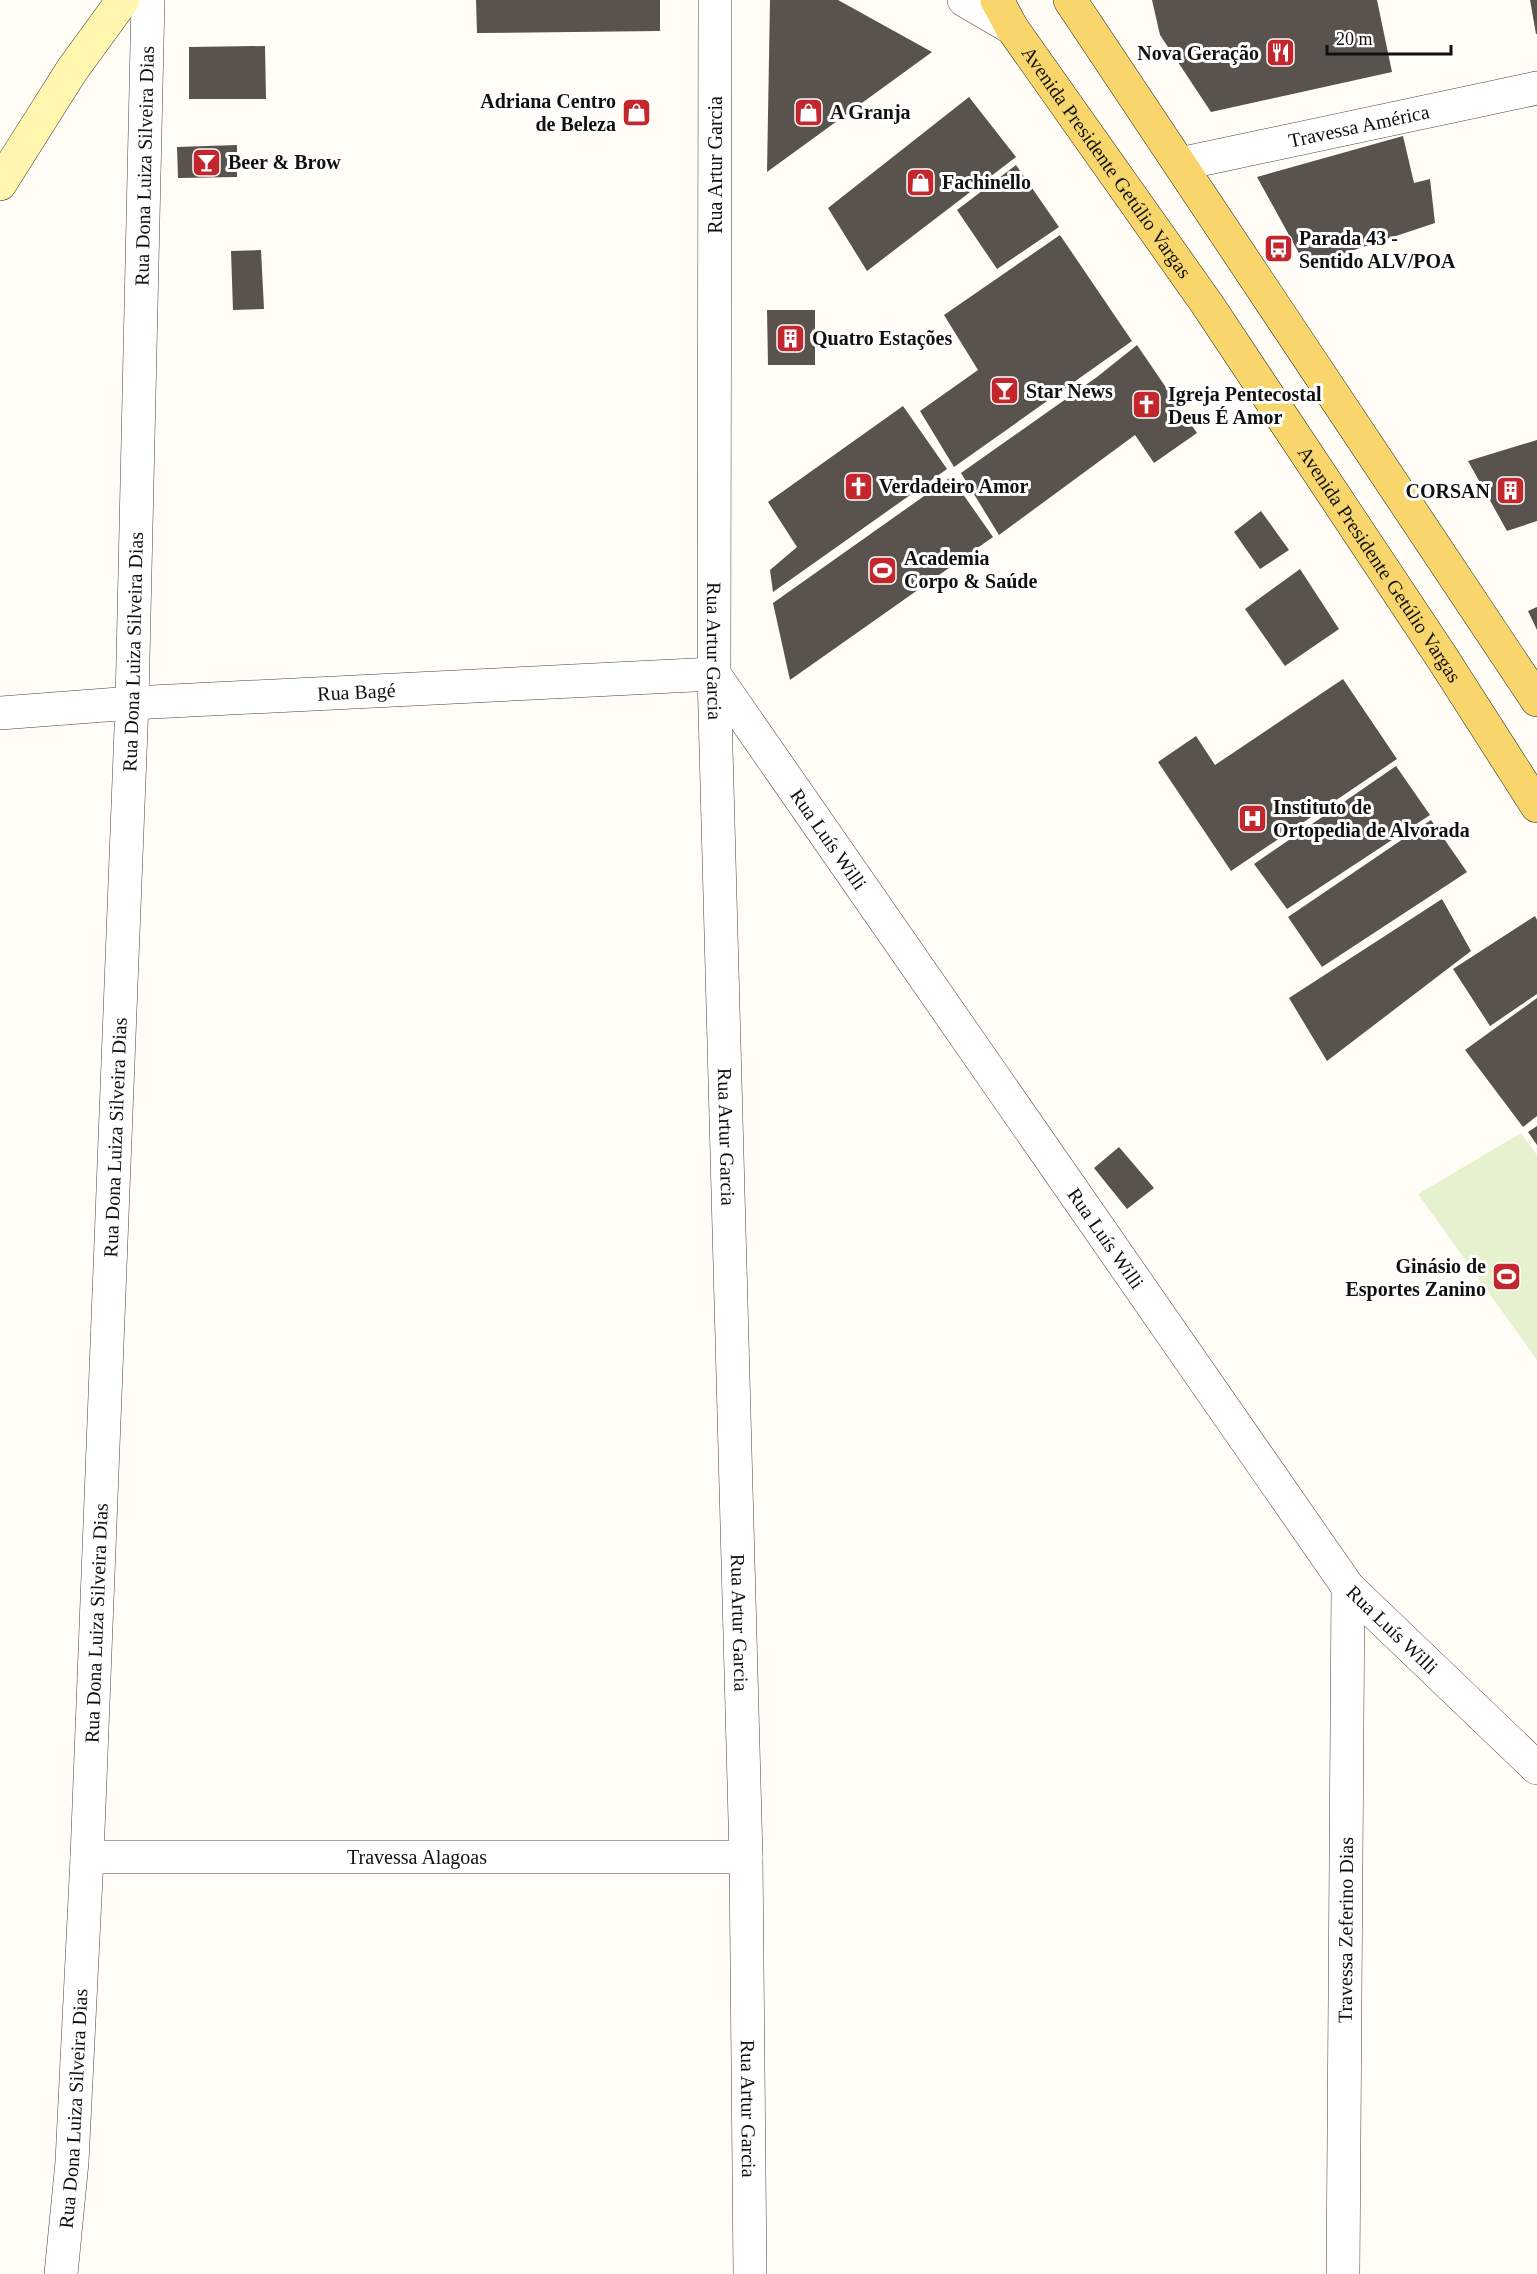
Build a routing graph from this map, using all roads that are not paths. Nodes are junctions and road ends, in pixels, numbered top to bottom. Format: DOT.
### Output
graph roads {
  1 [pos="123,0"];
  2 [pos="148,0"];
  3 [pos="715,0"];
  4 [pos="964,0"];
  5 [pos="1070,0"];
  6 [pos="1004,14"];
  7 [pos="1537,88"];
  8 [pos="1180,164"];
  9 [pos="0,184"];
  10 [pos="714,674"];
  11 [pos="1537,700"];
  12 [pos="132,703"];
  13 [pos="0,713"];
  14 [pos="1537,806"];
  15 [pos="1348,1587"];
  16 [pos="1537,1768"];
  17 [pos="87,1857"];
  18 [pos="746,1857"];
  19 [pos="61,2274"];
  20 [pos="750,2274"];
  21 [pos="1342,2274"];
  1 -- 9 [label="main road"];
  2 -- 12 [label="street, Rua Dona Luiza Silveira Dias"];
  3 -- 10 [label="street, Rua Artur Garcia"];
  4 -- 6 [label="street"];
  5 -- 8 [label="main road"];
  6 -- 14 [label="main road, Avenida Presidente Getúlio Vargas"];
  7 -- 8 [label="street, Travessa América"];
  8 -- 11 [label="main road"];
  10 -- 12 [label="street, Rua Bagé"];
  10 -- 15 [label="street, Rua Luís Willi"];
  10 -- 18 [label="street, Rua Artur Garcia"];
  12 -- 13 [label="street, Rua Bagé"];
  12 -- 17 [label="street, Rua Dona Luiza Silveira Dias"];
  15 -- 16 [label="street, Rua Luís Willi"];
  15 -- 21 [label="street, Travessa Zeferino Dias"];
  17 -- 18 [label="street, Travessa Alagoas"];
  17 -- 19 [label="street, Rua Dona Luiza Silveira Dias"];
  18 -- 20 [label="street, Rua Artur Garcia"];
}
